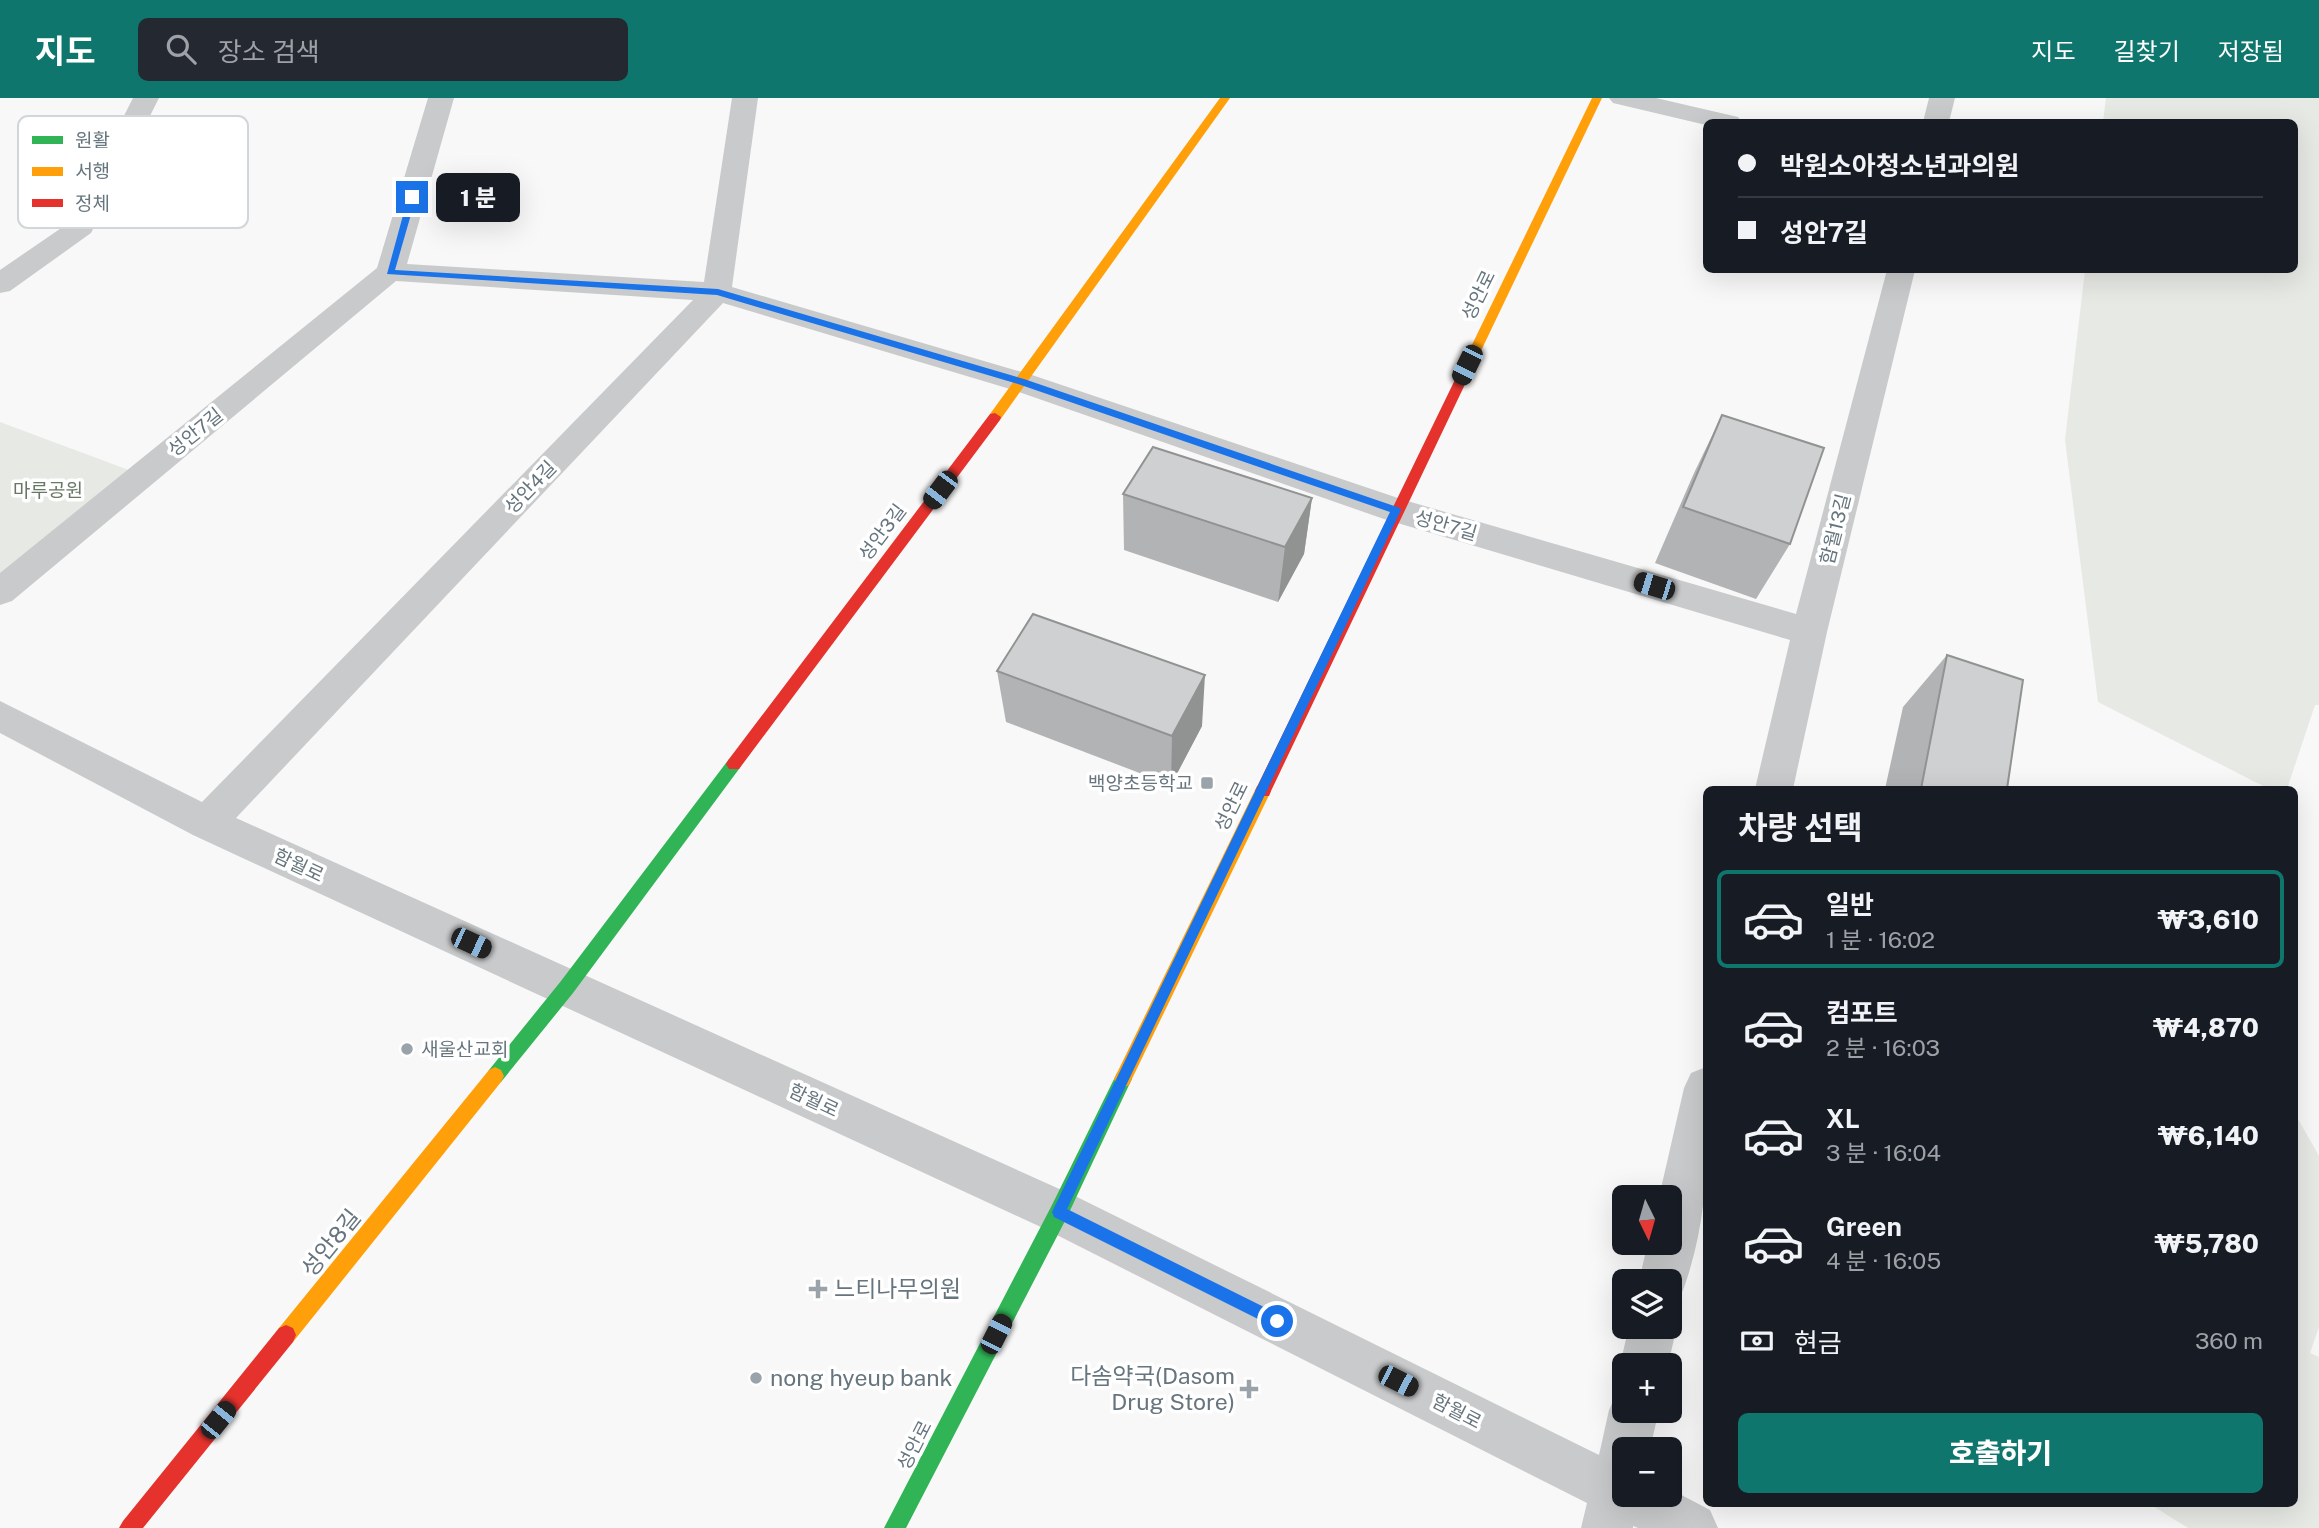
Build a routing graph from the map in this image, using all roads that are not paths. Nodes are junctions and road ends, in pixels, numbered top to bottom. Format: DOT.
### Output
graph roads {
  1 [pos="146,98"];
  2 [pos="441,98"];
  3 [pos="746,98"];
  4 [pos="1224,98"];
  5 [pos="1597,98"];
  6 [pos="1622,98"];
  7 [pos="1942,98"];
  8 [pos="137,116"];
  9 [pos="1716,119"];
  10 [pos="1938,119"];
  11 [pos="80,228"];
  12 [pos="390,272"];
  13 [pos="1900,273"];
  14 [pos="0,284"];
  15 [pos="718,292"];
  16 [pos="1021,382"];
  17 [pos="1396,510"];
  18 [pos="0,592"];
  19 [pos="1809,632"];
  20 [pos="0,716"];
  21 [pos="1775,786"];
  22 [pos="207,823"];
  23 [pos="567,987"];
  24 [pos="1703,1101"];
  25 [pos="1059,1212"];
  26 [pos="1666,1269"];
  27 [pos="1612,1481"];
  28 [pos="1657,1507"];
  29 [pos="130,1528"];
  30 [pos="895,1528"];
  31 [pos="1692,1528"];
  1 -- 8 [label="street"];
  2 -- 12 [label="street"];
  3 -- 15 [label="street"];
  4 -- 16 [label="street, 성안3길"];
  5 -- 17 [label="street, 성안로"];
  6 -- 9 [label="street"];
  7 -- 10 [label="street"];
  11 -- 14 [label="street"];
  12 -- 15 [label="street, 성안7길"];
  12 -- 18 [label="street, 성안7길"];
  13 -- 19 [label="street, 함월13길"];
  15 -- 16 [label="street, 성안7길"];
  15 -- 22 [label="street, 성안4길"];
  16 -- 17 [label="street, 성안7길"];
  16 -- 23 [label="street, 성안3길"];
  17 -- 19 [label="street, 성안7길"];
  17 -- 25 [label="street, 성안로"];
  19 -- 21 [label="street, 함월13길"];
  20 -- 22 [label="street, 함월로"];
  22 -- 23 [label="street, 함월로"];
  23 -- 25 [label="street, 함월로"];
  23 -- 29 [label="street, 성안8길"];
  24 -- 26 [label="street"];
  25 -- 27 [label="street, 함월로"];
  25 -- 30 [label="street, 성안로"];
  28 -- 31 [label="street, 함월로"];
}
